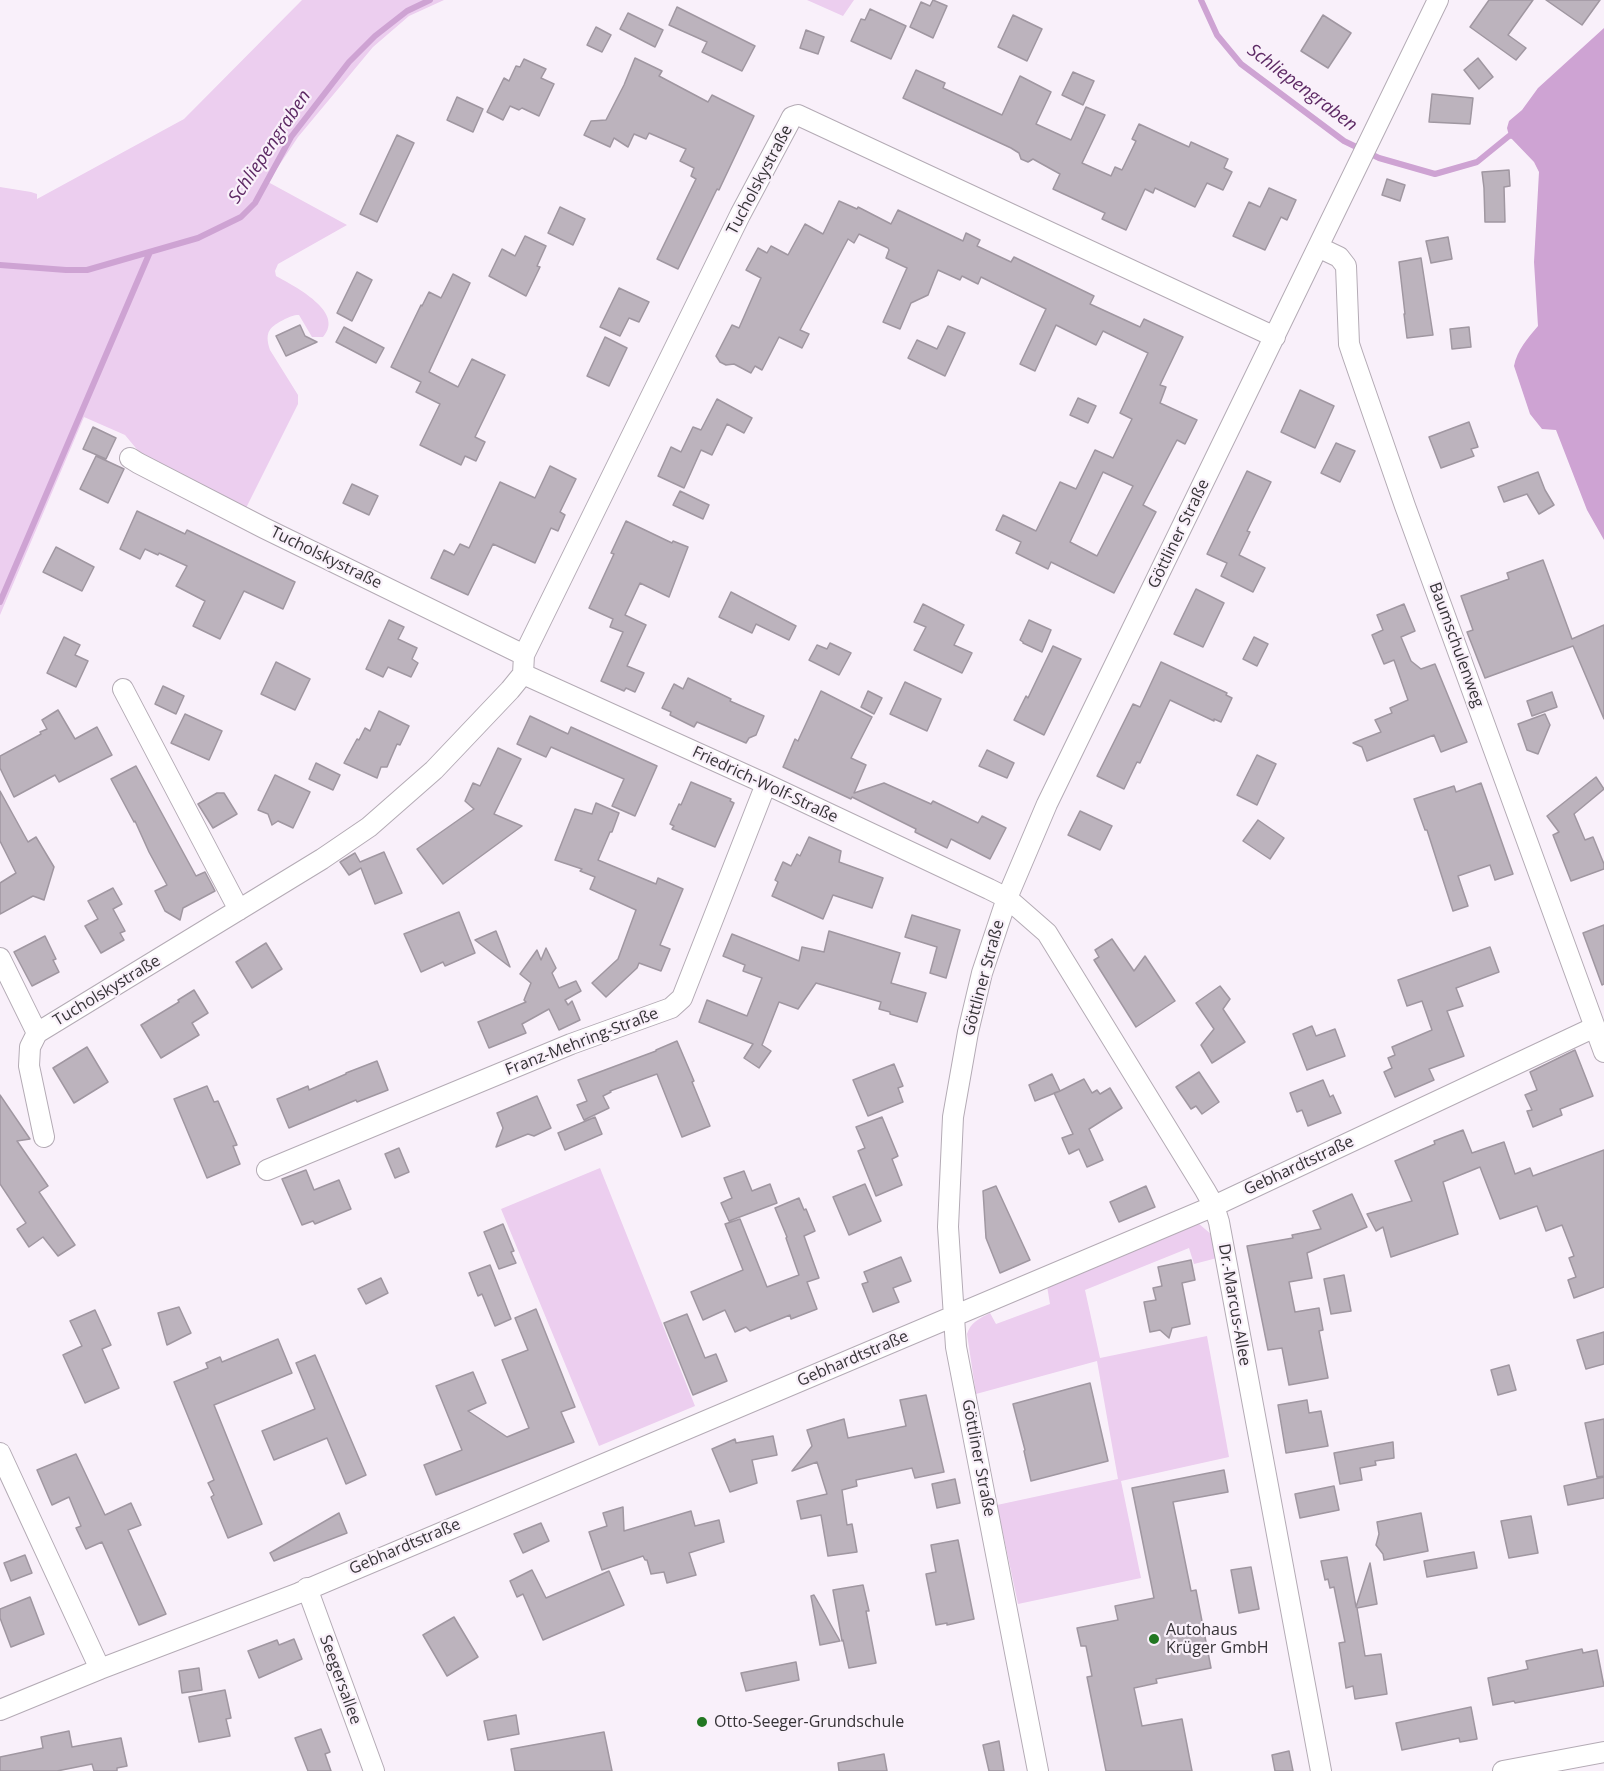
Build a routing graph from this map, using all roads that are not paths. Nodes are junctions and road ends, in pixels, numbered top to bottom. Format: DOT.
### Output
graph roads {
  1 [pos="1438,0"];
  2 [pos="1318,247"];
  3 [pos="1275,337"];
  4 [pos="130,458"];
  5 [pos="523,665"];
  6 [pos="123,689"];
  7 [pos="766,784"];
  8 [pos="1007,898"];
  9 [pos="239,910"];
  10 [pos="0,958"];
  11 [pos="1596,1027"];
  12 [pos="37,1033"];
  13 [pos="1604,1052"];
  14 [pos="44,1137"];
  15 [pos="267,1170"];
  16 [pos="1214,1206"];
  17 [pos="954,1316"];
  18 [pos="0,1454"];
  19 [pos="307,1588"];
  20 [pos="100,1669"];
  21 [pos="0,1710"];
  22 [pos="1604,1752"];
  23 [pos="374,1771"];
  24 [pos="1038,1771"];
  25 [pos="1321,1771"];
  26 [pos="1503,1771"];
  1 -- 2 [label="street, Göttliner Straße"];
  2 -- 3 [label="street, Göttliner Straße"];
  2 -- 11 [label="street, Baumschulenweg"];
  3 -- 5 [label="street, Tucholskystraße"];
  3 -- 8 [label="street, Göttliner Straße"];
  4 -- 5 [label="street, Tucholskystraße"];
  5 -- 7 [label="street, Friedrich-Wolf-Straße"];
  5 -- 9 [label="street, Tucholskystraße"];
  6 -- 9 [label="street"];
  7 -- 8 [label="street, Friedrich-Wolf-Straße"];
  7 -- 15 [label="street, Franz-Mehring-Straße"];
  8 -- 16 [label="street, Dr.-Marcus-Allee"];
  8 -- 17 [label="street, Göttliner Straße"];
  9 -- 12 [label="street, Tucholskystraße"];
  10 -- 12 [label="street, Tucholskystraße"];
  11 -- 13 [label="street, Baumschulenweg"];
  11 -- 16 [label="street, Gebhardtstraße"];
  12 -- 14 [label="street, Tucholskystraße"];
  16 -- 17 [label="street, Gebhardtstraße"];
  16 -- 25 [label="street, Dr.-Marcus-Allee"];
  17 -- 19 [label="street, Gebhardtstraße"];
  17 -- 24 [label="street, Göttliner Straße"];
  18 -- 20 [label="street"];
  19 -- 20 [label="street, Gebhardtstraße"];
  19 -- 23 [label="street, Seegersallee"];
  20 -- 21 [label="street, Gebhardtstraße"];
  22 -- 26 [label="street"];
}
